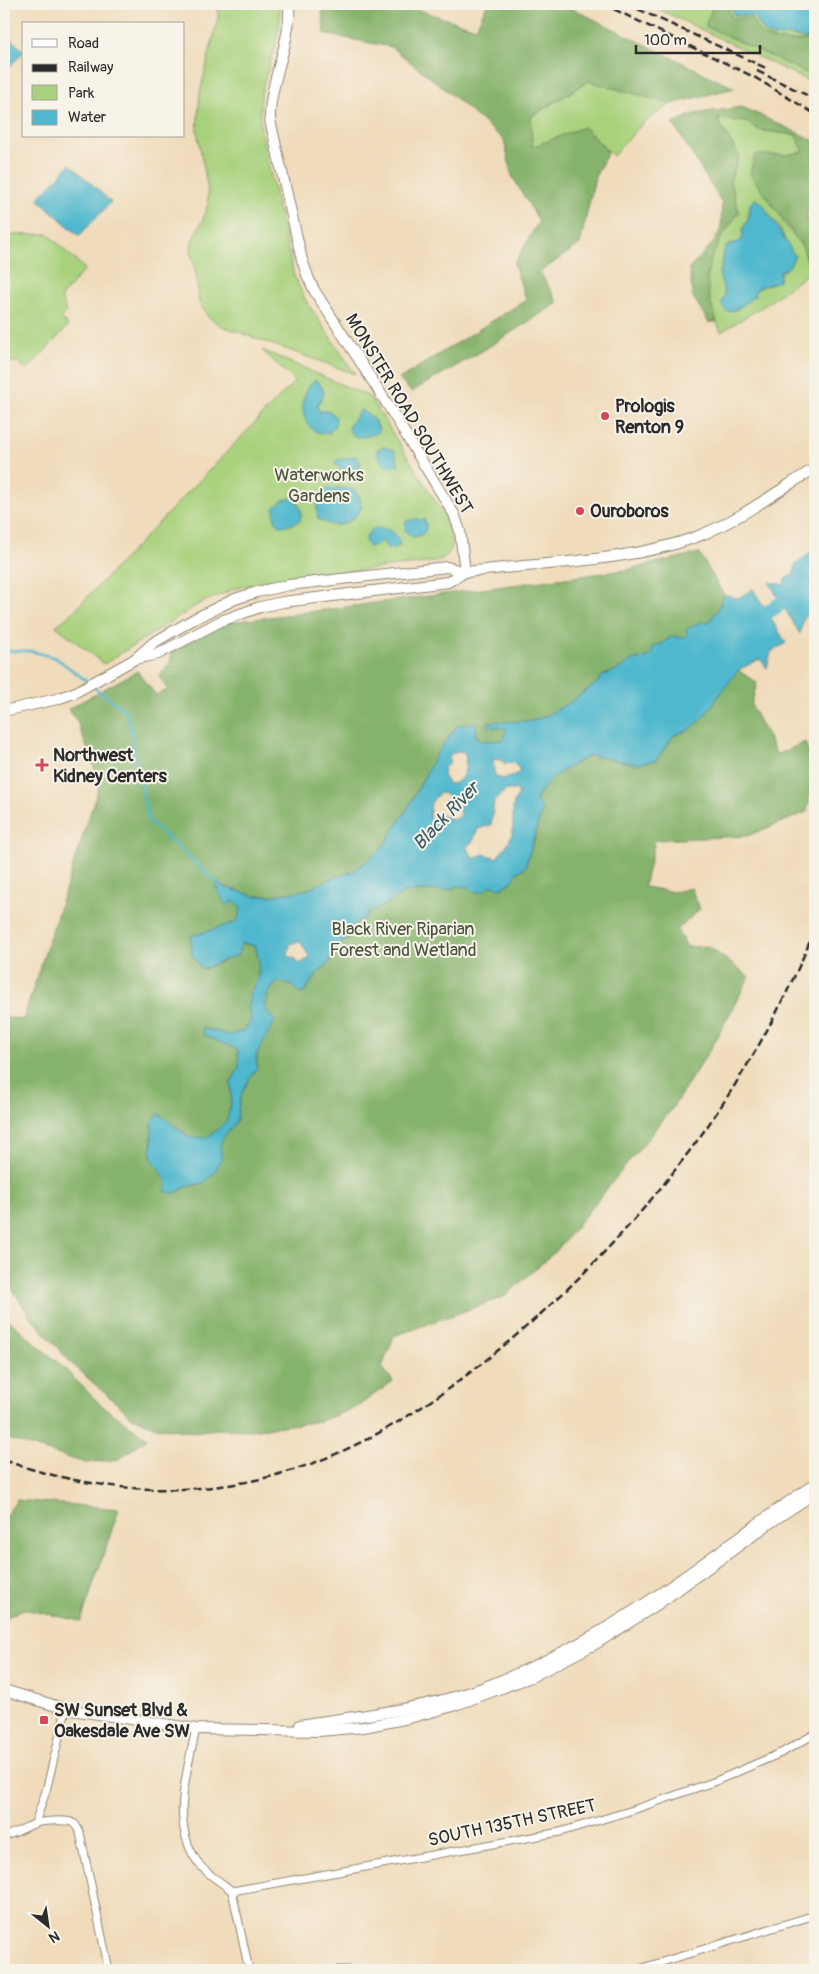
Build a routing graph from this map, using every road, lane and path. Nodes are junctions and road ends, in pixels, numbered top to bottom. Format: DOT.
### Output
graph roads {
  1 [pos="289,4"];
  2 [pos="815,468"];
  3 [pos="465,572"];
  4 [pos="135,659"];
  5 [pos="4,710"];
  6 [pos="815,1484"];
  7 [pos="815,1493"];
  8 [pos="4,1690"];
  9 [pos="66,1709"];
  10 [pos="196,1729"];
  11 [pos="279,1729"];
  12 [pos="815,1734"];
  13 [pos="35,1823"];
  14 [pos="4,1836"];
  15 [pos="232,1890"];
  16 [pos="815,1915"];
  17 [pos="108,1970"];
  18 [pos="249,1970"];
  19 [pos="338,1970"];
  20 [pos="349,1970"];
  21 [pos="636,1970"];
  1 -- 3 [label="street, MONSTER ROAD SOUTHWEST"];
  2 -- 3 [label="street"];
  3 -- 4 [label="street"];
  3 -- 4 [label="street"];
  4 -- 5 [label="street"];
  6 -- 11 [label="street"];
  7 -- 11 [label="street"];
  8 -- 9 [label="street"];
  9 -- 10 [label="street"];
  9 -- 13 [label="street"];
  10 -- 11 [label="street"];
  10 -- 15 [label="street"];
  12 -- 15 [label="street, SOUTH 135TH STREET"];
  13 -- 14 [label="street"];
  13 -- 17 [label="street"];
  15 -- 18 [label="street"];
  16 -- 21 [label="street"];
  19 -- 20 [label="street"];
}
